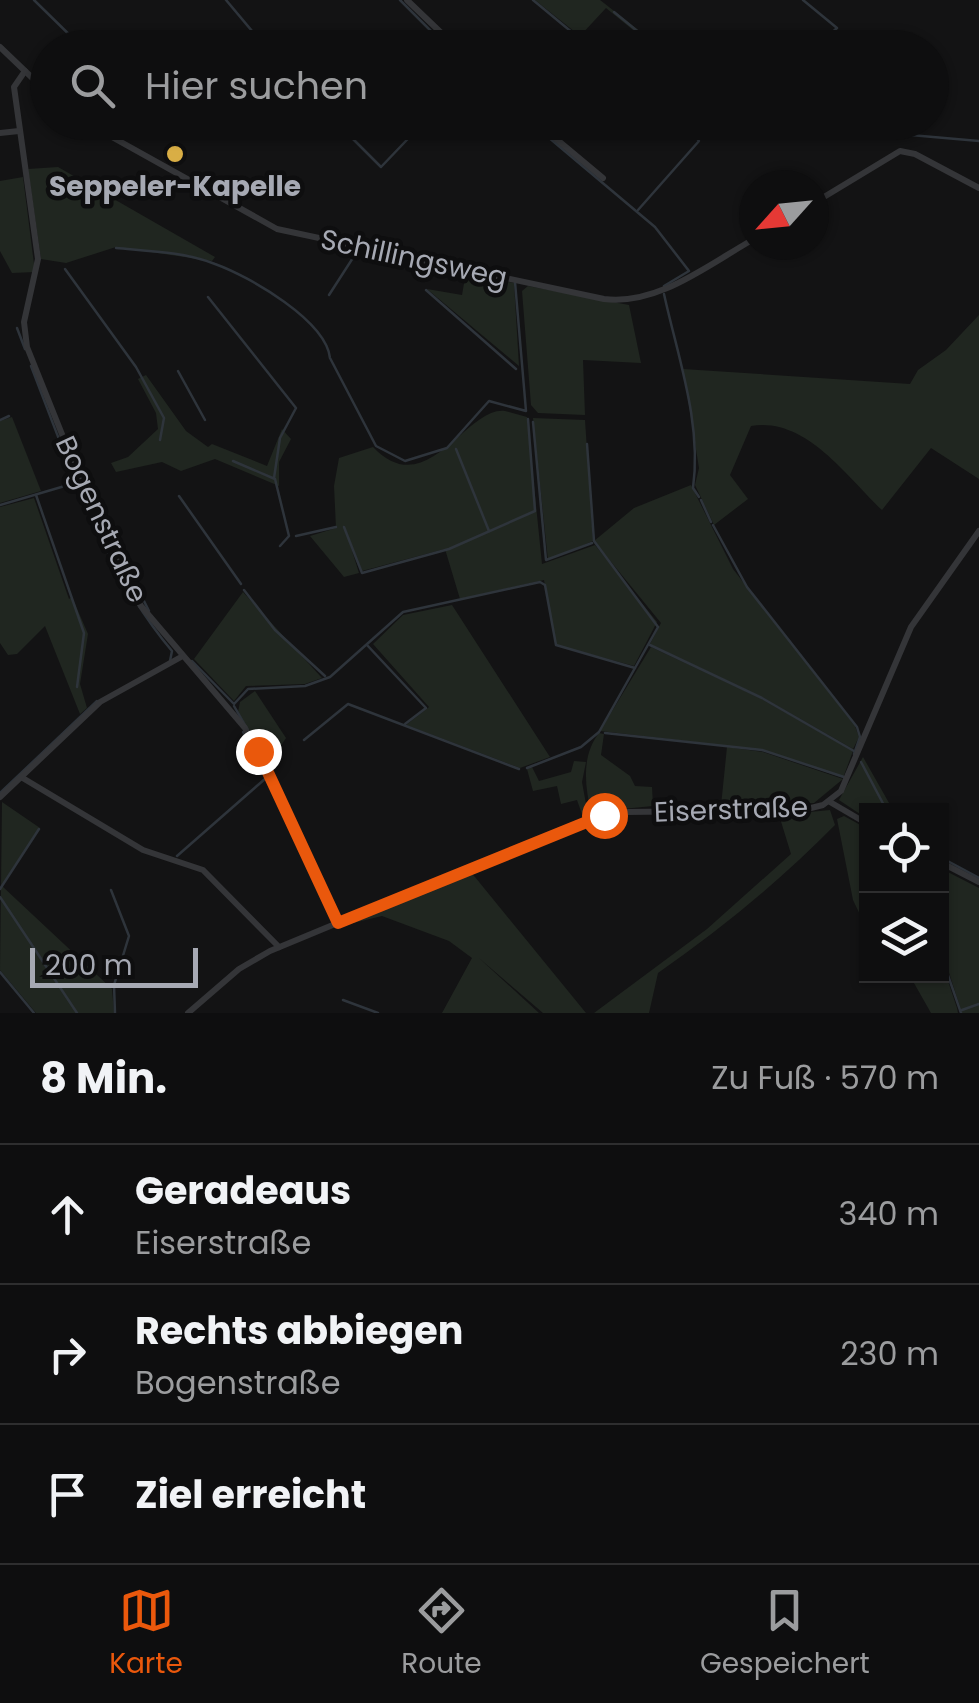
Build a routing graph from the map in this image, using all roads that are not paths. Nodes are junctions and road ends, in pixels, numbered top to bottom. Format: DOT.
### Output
graph roads {
  1 [pos="407,0"];
  2 [pos="438,30"];
  3 [pos="0,47"];
  4 [pos="24,71"];
  5 [pos="30,76"];
  6 [pos="19,131"];
  7 [pos="0,133"];
  8 [pos="118,140"];
  9 [pos="558,140"];
  10 [pos="603,178"];
  11 [pos="979,188"];
  12 [pos="829,194"];
  13 [pos="739,246"];
  14 [pos="979,532"];
  15 [pos="182,657"];
  16 [pos="21,777"];
  17 [pos="0,797"];
  18 [pos="830,802"];
  19 [pos="859,819"];
  20 [pos="949,866"];
  21 [pos="979,882"];
  22 [pos="338,923"];
  23 [pos="279,947"];
  24 [pos="188,1013"];
  1 -- 2 [label="street"];
  3 -- 4 [label="street"];
  4 -- 5 [label="street"];
  4 -- 6 [label="street, Bogenstraße"];
  6 -- 7 [label="street"];
  6 -- 15 [label="street, Bogenstraße"];
  8 -- 13 [label="street, Schillingsweg"];
  9 -- 10 [label="street"];
  11 -- 12 [label="street"];
  14 -- 18 [label="street, Eiserstraße"];
  15 -- 16 [label="street"];
  15 -- 22 [label="street, Bogenstraße"];
  16 -- 17 [label="street"];
  16 -- 23 [label="street"];
  18 -- 19 [label="street"];
  18 -- 22 [label="street, Eiserstraße"];
  20 -- 21 [label="street"];
  22 -- 23 [label="street, Eiserstraße"];
  23 -- 24 [label="street, Eiserstraße"];
}
